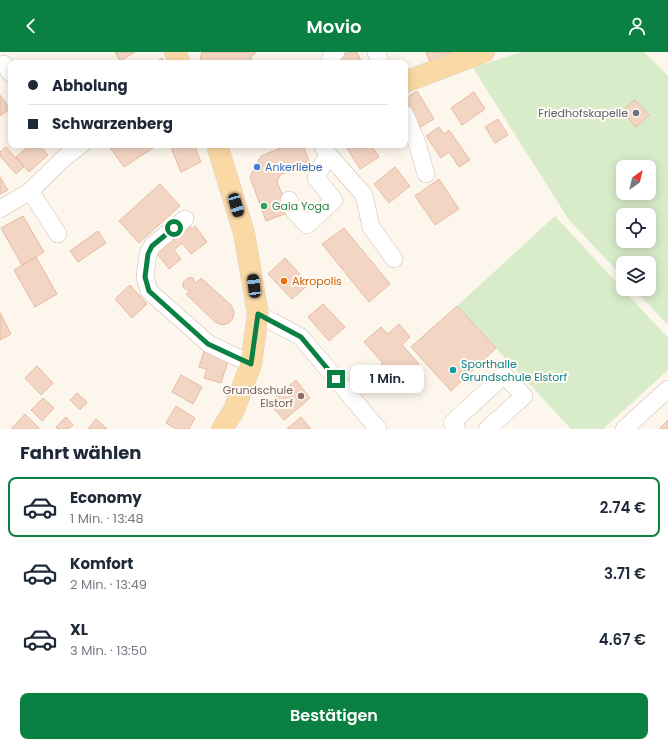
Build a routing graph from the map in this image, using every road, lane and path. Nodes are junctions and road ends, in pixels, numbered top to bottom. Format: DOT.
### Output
graph roads {
  1 [pos="336,52"];
  2 [pos="484,52"];
  3 [pos="330,60"];
  4 [pos="408,81"];
  5 [pos="408,121"];
  6 [pos="71,148"];
  7 [pos="223,148"];
  8 [pos="325,149"];
  9 [pos="426,174"];
  10 [pos="30,191"];
  11 [pos="289,200"];
  12 [pos="0,209"];
  13 [pos="184,219"];
  14 [pos="58,234"];
  15 [pos="394,259"];
  16 [pos="258,314"];
  17 [pos="251,364"];
  18 [pos="668,389"];
  19 [pos="222,429"];
  20 [pos="378,429"];
  21 [pos="457,429"];
  22 [pos="487,429"];
  23 [pos="624,429"];
  1 -- 3 [label="street"];
  2 -- 4 [label="main road"];
  5 -- 9 [label="street"];
  6 -- 10 [label="street"];
  7 -- 16 [label="main road"];
  8 -- 11 [label="street"];
  8 -- 15 [label="street"];
  10 -- 12 [label="street"];
  10 -- 14 [label="street"];
  13 -- 17 [label="street"];
  16 -- 17 [label="main road"];
  16 -- 20 [label="street"];
  17 -- 19 [label="main road"];
  18 -- 23 [label="street"];
  21 -- 22 [label="street"];
}
